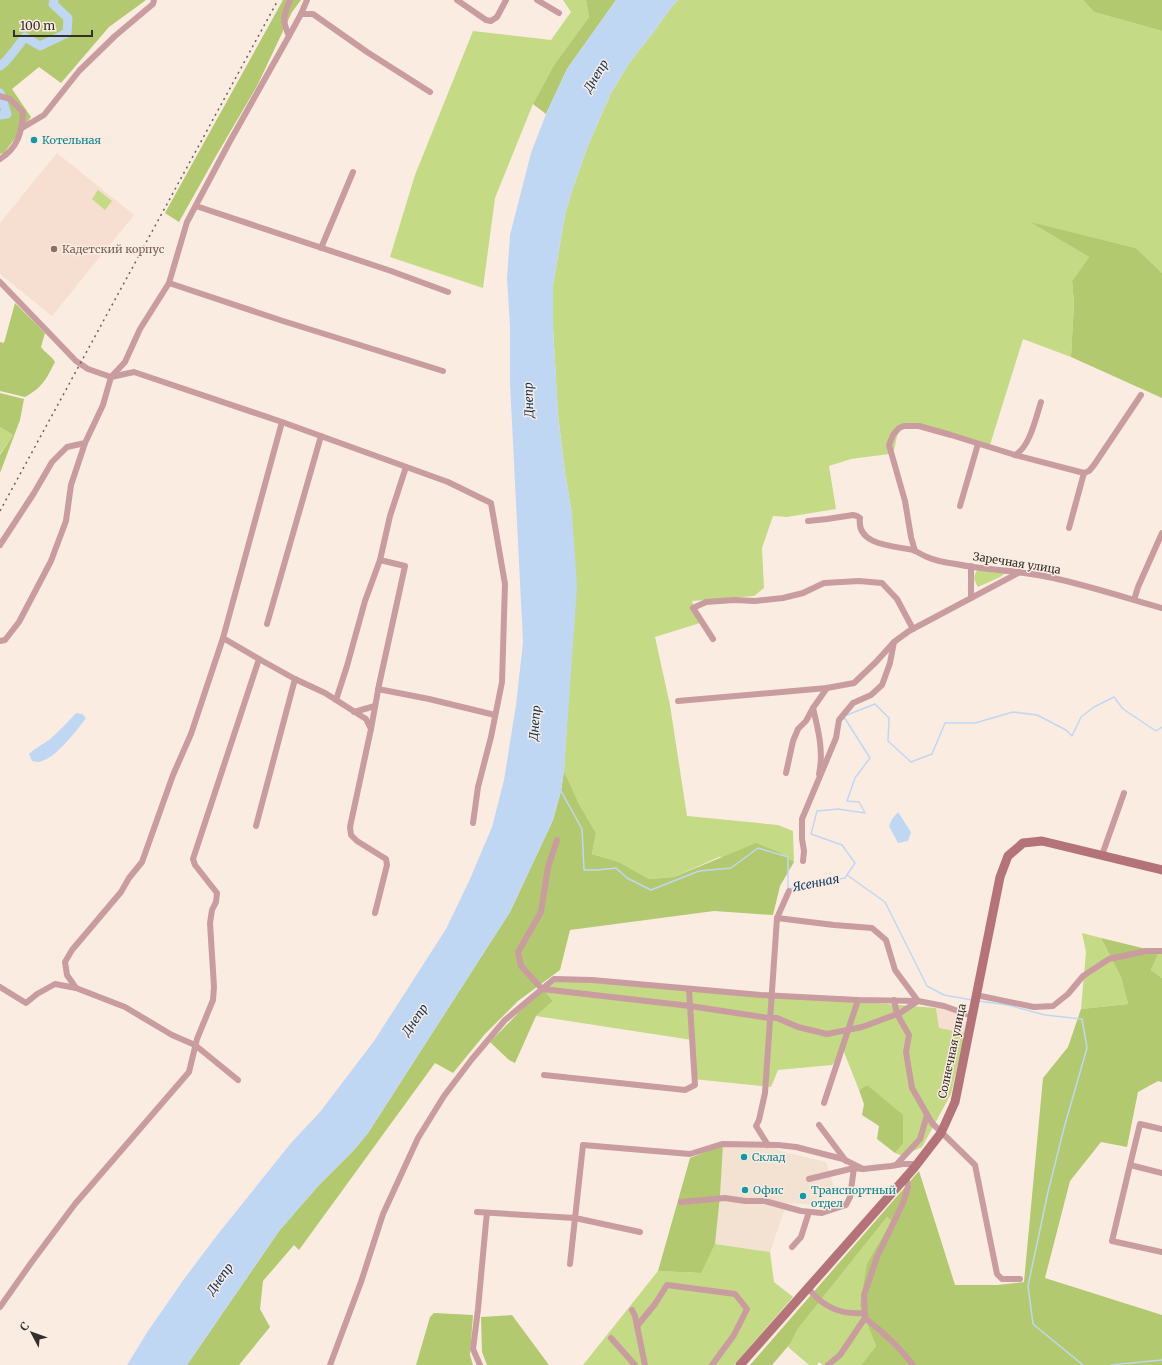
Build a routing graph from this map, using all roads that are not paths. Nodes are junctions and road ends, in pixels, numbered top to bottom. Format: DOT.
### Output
graph roads {
  1 [pos="154,0"];
  2 [pos="290,0"];
  3 [pos="307,0"];
  4 [pos="457,0"];
  5 [pos="506,0"];
  6 [pos="537,0"];
  7 [pos="559,13"];
  8 [pos="301,14"];
  9 [pos="289,36"];
  10 [pos="430,92"];
  11 [pos="0,96"];
  12 [pos="22,128"];
  13 [pos="0,159"];
  14 [pos="354,172"];
  15 [pos="196,206"];
  16 [pos="321,248"];
  17 [pos="0,282"];
  18 [pos="169,283"];
  19 [pos="448,292"];
  20 [pos="443,371"];
  21 [pos="111,377"];
  22 [pos="1141,395"];
  23 [pos="1041,402"];
  24 [pos="282,422"];
  25 [pos="321,436"];
  26 [pos="85,442"];
  27 [pos="978,444"];
  28 [pos="1015,455"];
  29 [pos="406,467"];
  30 [pos="1084,473"];
  31 [pos="960,506"];
  32 [pos="808,521"];
  33 [pos="1069,528"];
  34 [pos="1162,533"];
  35 [pos="0,545"];
  36 [pos="915,551"];
  37 [pos="380,560"];
  38 [pos="971,566"];
  39 [pos="1020,572"];
  40 [pos="971,598"];
  41 [pos="1134,600"];
  42 [pos="1162,608"];
  43 [pos="267,624"];
  44 [pos="913,629"];
  45 [pos="223,638"];
  46 [pos="713,639"];
  47 [pos="0,641"];
  48 [pos="894,642"];
  49 [pos="258,659"];
  50 [pos="295,679"];
  51 [pos="827,688"];
  52 [pos="378,689"];
  53 [pos="336,700"];
  54 [pos="678,701"];
  55 [pos="375,706"];
  56 [pos="813,708"];
  57 [pos="354,712"];
  58 [pos="495,715"];
  59 [pos="371,729"];
  60 [pos="786,773"];
  61 [pos="815,789"];
  62 [pos="1124,793"];
  63 [pos="473,823"];
  64 [pos="256,826"];
  65 [pos="557,840"];
  66 [pos="1102,855"];
  67 [pos="803,861"];
  68 [pos="1162,870"];
  69 [pos="789,891"];
  70 [pos="375,913"];
  71 [pos="777,918"];
  72 [pos="1162,951"];
  73 [pos="0,987"];
  74 [pos="76,988"];
  75 [pos="689,989"];
  76 [pos="542,990"];
  77 [pos="976,994"];
  78 [pos="773,995"];
  79 [pos="858,1000"];
  80 [pos="894,1000"];
  81 [pos="918,1001"];
  82 [pos="690,1006"];
  83 [pos="897,1014"];
  84 [pos="972,1016"];
  85 [pos="769,1018"];
  86 [pos="848,1030"];
  87 [pos="195,1045"];
  88 [pos="544,1075"];
  89 [pos="238,1080"];
  90 [pos="824,1103"];
  91 [pos="927,1115"];
  92 [pos="819,1125"];
  93 [pos="1162,1129"];
  94 [pos="940,1133"];
  95 [pos="768,1145"];
  96 [pos="846,1161"];
  97 [pos="916,1164"];
  98 [pos="896,1165"];
  99 [pos="1130,1165"];
  100 [pos="854,1168"];
  101 [pos="863,1169"];
  102 [pos="1162,1172"];
  103 [pos="906,1176"];
  104 [pos="809,1179"];
  105 [pos="682,1202"];
  106 [pos="477,1212"];
  107 [pos="810,1212"];
  108 [pos="488,1213"];
  109 [pos="574,1218"];
  110 [pos="640,1232"];
  111 [pos="792,1247"];
  112 [pos="1162,1252"];
  113 [pos="570,1264"];
  114 [pos="1020,1279"];
  115 [pos="808,1288"];
  116 [pos="0,1307"];
  117 [pos="632,1310"];
  118 [pos="865,1316"];
  119 [pos="637,1326"];
  120 [pos="611,1338"];
  121 [pos="330,1365"];
  122 [pos="480,1365"];
  123 [pos="635,1365"];
  124 [pos="645,1365"];
  125 [pos="712,1365"];
  126 [pos="740,1365"];
  127 [pos="828,1365"];
  128 [pos="913,1365"];
  1 -- 12 [label="street"];
  2 -- 9 [label="street"];
  3 -- 8 [label="street"];
  4 -- 5 [label="street"];
  6 -- 7 [label="street"];
  8 -- 9 [label="street"];
  8 -- 10 [label="street"];
  9 -- 15 [label="street"];
  11 -- 12 [label="street"];
  12 -- 13 [label="street"];
  14 -- 16 [label="street"];
  15 -- 16 [label="street"];
  15 -- 18 [label="street"];
  16 -- 19 [label="street"];
  17 -- 21 [label="street"];
  18 -- 20 [label="street"];
  18 -- 21 [label="street"];
  21 -- 24 [label="street"];
  21 -- 26 [label="street"];
  22 -- 30 [label="street"];
  23 -- 28 [label="street"];
  24 -- 25 [label="street"];
  24 -- 45 [label="street"];
  25 -- 29 [label="street"];
  25 -- 43 [label="street"];
  26 -- 35 [label="street"];
  26 -- 47 [label="street"];
  27 -- 28 [label="street"];
  27 -- 31 [label="street"];
  27 -- 36 [label="street"];
  28 -- 30 [label="street"];
  29 -- 37 [label="street"];
  29 -- 58 [label="street"];
  30 -- 33 [label="street"];
  32 -- 36 [label="street, Заречная улица"];
  34 -- 41 [label="street"];
  36 -- 38 [label="street, Заречная улица"];
  37 -- 52 [label="street"];
  37 -- 53 [label="street"];
  38 -- 39 [label="street, Заречная улица"];
  38 -- 40 [label="street"];
  39 -- 40 [label="street"];
  39 -- 41 [label="street, Заречная улица"];
  40 -- 44 [label="street"];
  41 -- 42 [label="street, Заречная улица"];
  44 -- 46 [label="street"];
  44 -- 48 [label="street"];
  45 -- 49 [label="street"];
  45 -- 74 [label="street"];
  48 -- 51 [label="street"];
  48 -- 61 [label="street"];
  49 -- 50 [label="street"];
  49 -- 87 [label="street"];
  50 -- 53 [label="street"];
  50 -- 64 [label="street"];
  51 -- 54 [label="street"];
  51 -- 56 [label="street"];
  52 -- 55 [label="street"];
  52 -- 58 [label="street"];
  53 -- 57 [label="street"];
  55 -- 57 [label="street"];
  55 -- 59 [label="street"];
  56 -- 60 [label="street"];
  56 -- 61 [label="street"];
  57 -- 59 [label="street"];
  58 -- 63 [label="street"];
  59 -- 70 [label="street"];
  61 -- 67 [label="street"];
  62 -- 66 [label="street"];
  65 -- 76 [label="street"];
  66 -- 68 [label="street, Солнечная улица"];
  66 -- 77 [label="street, Солнечная улица"];
  69 -- 71 [label="street"];
  71 -- 78 [label="street"];
  71 -- 81 [label="street"];
  72 -- 77 [label="street"];
  73 -- 74 [label="street"];
  74 -- 87 [label="street"];
  75 -- 76 [label="street"];
  75 -- 78 [label="street"];
  75 -- 82 [label="street"];
  76 -- 82 [label="street"];
  76 -- 121 [label="street"];
  77 -- 84 [label="street, Солнечная улица"];
  78 -- 79 [label="street"];
  78 -- 85 [label="street"];
  79 -- 80 [label="street"];
  79 -- 86 [label="street"];
  80 -- 81 [label="street"];
  80 -- 83 [label="street"];
  81 -- 83 [label="street"];
  81 -- 84 [label="street"];
  82 -- 85 [label="street"];
  82 -- 88 [label="street"];
  83 -- 86 [label="street"];
  83 -- 91 [label="street"];
  84 -- 94 [label="street, Солнечная улица"];
  85 -- 86 [label="street"];
  85 -- 95 [label="street"];
  86 -- 90 [label="street"];
  87 -- 89 [label="street"];
  87 -- 116 [label="street"];
  91 -- 94 [label="street"];
  91 -- 98 [label="street"];
  92 -- 96 [label="street"];
  93 -- 99 [label="street"];
  94 -- 97 [label="street, Солнечная улица"];
  94 -- 114 [label="street"];
  95 -- 96 [label="street"];
  95 -- 109 [label="street"];
  96 -- 101 [label="street"];
  97 -- 98 [label="street"];
  97 -- 103 [label="street, Солнечная улица"];
  98 -- 101 [label="street"];
  99 -- 102 [label="street"];
  99 -- 112 [label="street"];
  100 -- 101 [label="street"];
  100 -- 104 [label="street"];
  100 -- 107 [label="street"];
  103 -- 115 [label="street, Солнечная улица"];
  103 -- 118 [label="street"];
  105 -- 107 [label="street"];
  106 -- 108 [label="street"];
  107 -- 111 [label="street"];
  108 -- 109 [label="street"];
  108 -- 122 [label="street"];
  109 -- 110 [label="street"];
  109 -- 113 [label="street"];
  115 -- 118 [label="street"];
  115 -- 126 [label="street, Солнечная улица"];
  117 -- 119 [label="street"];
  118 -- 127 [label="street"];
  118 -- 128 [label="street"];
  119 -- 124 [label="street"];
  119 -- 125 [label="street"];
  120 -- 123 [label="street"];
}
